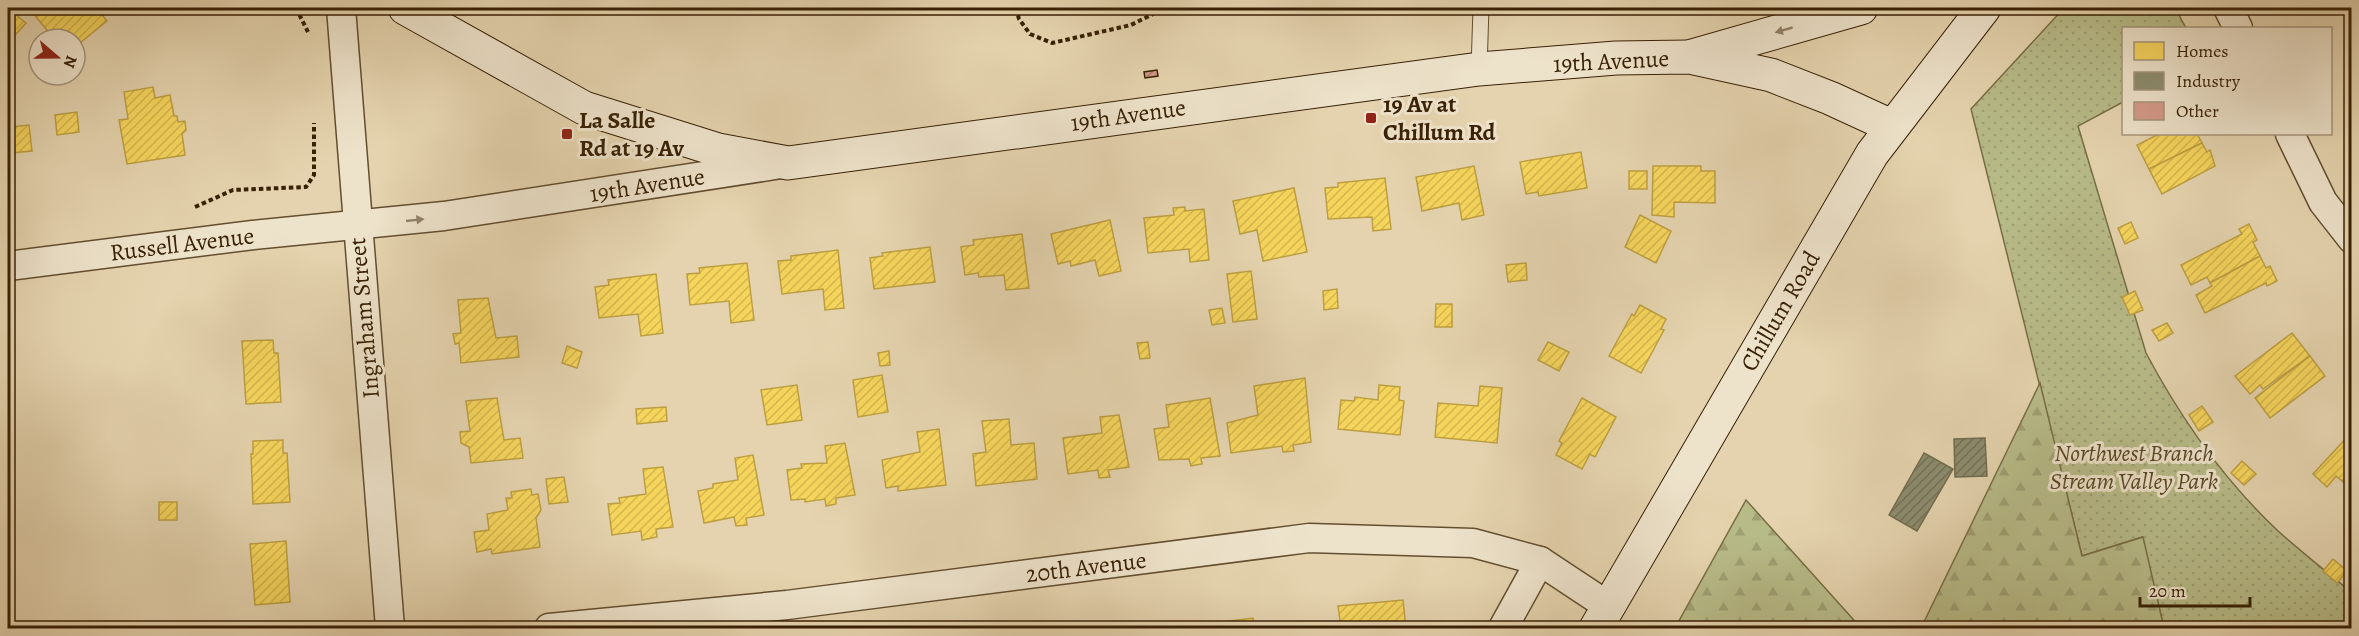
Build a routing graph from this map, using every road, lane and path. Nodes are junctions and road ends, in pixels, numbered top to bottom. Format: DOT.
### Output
graph roads {
  1 [pos="296,8"];
  2 [pos="341,8"];
  3 [pos="405,8"];
  4 [pos="1016,8"];
  5 [pos="1165,8"];
  6 [pos="1481,8"];
  7 [pos="1861,8"];
  8 [pos="1984,8"];
  9 [pos="2228,8"];
  10 [pos="2238,27"];
  11 [pos="309,42"];
  12 [pos="1689,57"];
  13 [pos="1479,69"];
  14 [pos="314,117"];
  15 [pos="1891,126"];
  16 [pos="2290,135"];
  17 [pos="788,162"];
  18 [pos="193,208"];
  19 [pos="357,226"];
  20 [pos="2352,239"];
  21 [pos="8,266"];
  22 [pos="1540,561"];
  23 [pos="789,617"];
  24 [pos="1602,617"];
  25 [pos="390,628"];
  26 [pos="549,628"];
  27 [pos="1503,628"];
  1 -- 11 [label="path"];
  2 -- 19 [label="street, Ingraham Street"];
  3 -- 17 [label="street"];
  4 -- 5 [label="path"];
  6 -- 13 [label="lane"];
  7 -- 12 [label="street, one-way"];
  8 -- 15 [label="street, Chillum Road"];
  9 -- 10 [label="street"];
  12 -- 13 [label="street, 19th Avenue"];
  12 -- 15 [label="street, 19th Avenue"];
  13 -- 17 [label="street, 19th Avenue"];
  14 -- 18 [label="path"];
  15 -- 24 [label="street, Chillum Road"];
  16 -- 20 [label="street"];
  19 -- 17 [label="street, 19th Avenue, one-way"];
  19 -- 21 [label="street, Russell Avenue"];
  19 -- 25 [label="street, Ingraham Street"];
  22 -- 23 [label="street, 20th Avenue"];
  22 -- 24 [label="street, 20th Avenue"];
  22 -- 27 [label="street"];
  23 -- 26 [label="street, 20th Avenue"];
}
